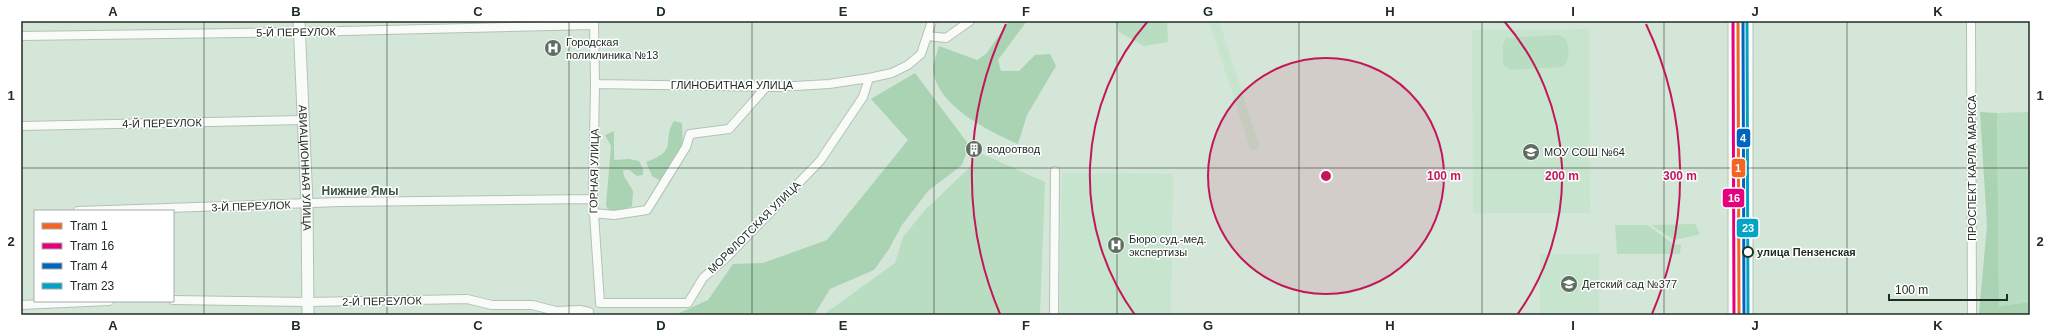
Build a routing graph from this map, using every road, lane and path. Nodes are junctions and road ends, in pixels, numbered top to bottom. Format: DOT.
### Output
graph roads {
  1 [pos="932,21"];
  2 [pos="970,21"];
  3 [pos="1734,21"];
  4 [pos="1747,21"];
  5 [pos="1971,21"];
  6 [pos="594,23"];
  7 [pos="300,27"];
  8 [pos="21,36"];
  9 [pos="928,36"];
  10 [pos="869,78"];
  11 [pos="596,84"];
  12 [pos="767,86"];
  13 [pos="302,120"];
  14 [pos="21,126"];
  15 [pos="1055,171"];
  16 [pos="593,199"];
  17 [pos="307,204"];
  18 [pos="111,210"];
  19 [pos="593,213"];
  20 [pos="174,300"];
  21 [pos="87,302"];
  22 [pos="308,302"];
  23 [pos="600,303"];
  24 [pos="21,305"];
  25 [pos="589,314"];
  26 [pos="308,315"];
  27 [pos="1054,315"];
  28 [pos="1734,315"];
  29 [pos="1747,315"];
  30 [pos="1972,315"];
  1 -- 9 [label="street, ГЛИНОБИТНАЯ УЛИЦА"];
  2 -- 9 [label="street"];
  3 -- 28 [label="main road"];
  4 -- 29 [label="main road"];
  5 -- 30 [label="street, ПРОСПЕКТ КАРЛА МАРКСА"];
  6 -- 7 [label="street, 5-Й ПЕРЕУЛОК"];
  6 -- 11 [label="street, ГОРНАЯ УЛИЦА"];
  7 -- 8 [label="street, 5-Й ПЕРЕУЛОК"];
  7 -- 13 [label="main road, АВИАЦИОННАЯ УЛИЦА"];
  9 -- 10 [label="street, ГЛИНОБИТНАЯ УЛИЦА"];
  10 -- 12 [label="street, ГЛИНОБИТНАЯ УЛИЦА"];
  10 -- 23 [label="street, МОРФЛОТСКАЯ УЛИЦА"];
  11 -- 12 [label="street, ГЛИНОБИТНАЯ УЛИЦА"];
  11 -- 16 [label="street, ГОРНАЯ УЛИЦА"];
  12 -- 19 [label="street"];
  13 -- 14 [label="street, 4-Й ПЕРЕУЛОК"];
  13 -- 17 [label="main road, АВИАЦИОННАЯ УЛИЦА"];
  15 -- 27 [label="street"];
  16 -- 17 [label="street, 3-Й ПЕРЕУЛОК"];
  16 -- 19 [label="street, ГОРНАЯ УЛИЦА"];
  17 -- 18 [label="street, 3-Й ПЕРЕУЛОК"];
  17 -- 22 [label="main road, АВИАЦИОННАЯ УЛИЦА"];
  19 -- 23 [label="street, ГОРНАЯ УЛИЦА"];
  20 -- 22 [label="street, 2-Й ПЕРЕУЛОК"];
  21 -- 24 [label="street"];
  22 -- 25 [label="street, 2-Й ПЕРЕУЛОК"];
  22 -- 26 [label="main road, АВИАЦИОННАЯ УЛИЦА"];
  23 -- 25 [label="street"];
}
